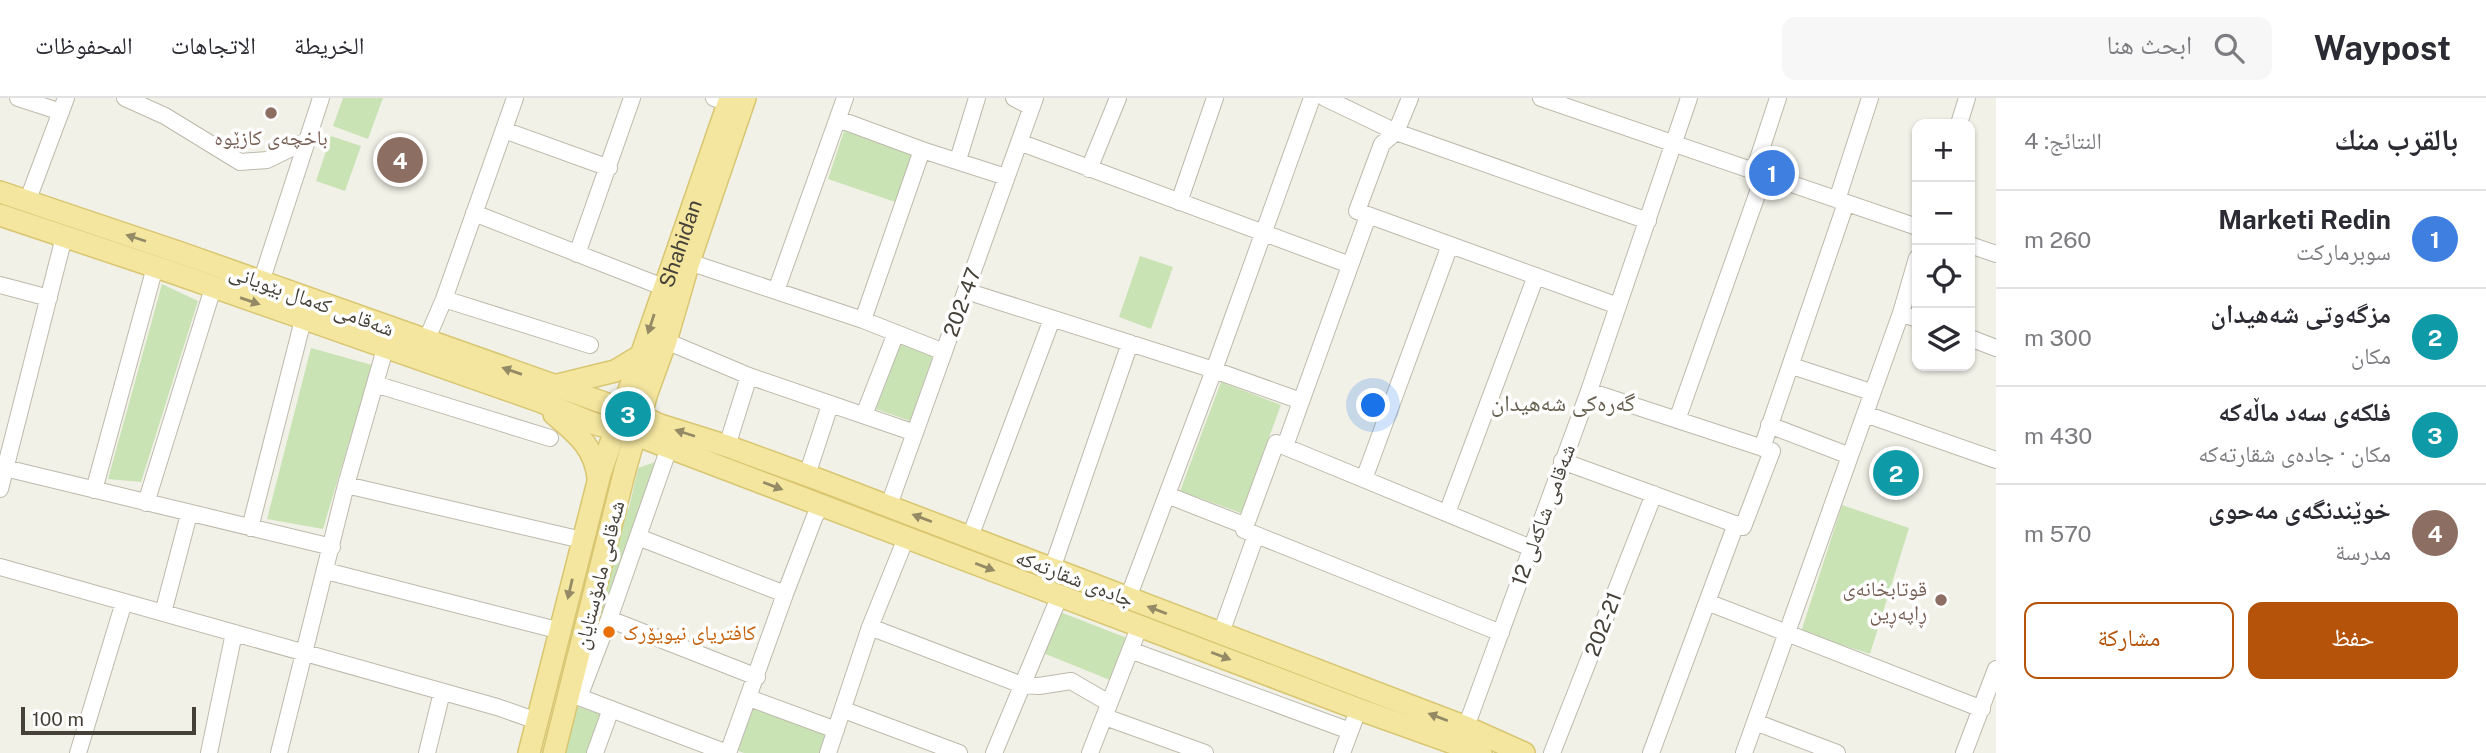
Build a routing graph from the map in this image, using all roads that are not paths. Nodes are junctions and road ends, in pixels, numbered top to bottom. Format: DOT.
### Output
graph roads {
  1 [pos="18,98"];
  2 [pos="125,98"];
  3 [pos="321,98"];
  4 [pos="515,98"];
  5 [pos="632,98"];
  6 [pos="845,98"];
  7 [pos="977,98"];
  8 [pos="1014,98"];
  9 [pos="1118,98"];
  10 [pos="1215,98"];
  11 [pos="1312,98"];
  12 [pos="1325,98"];
  13 [pos="1410,98"];
  14 [pos="1541,98"];
  15 [pos="1594,98"];
  16 [pos="1689,98"];
  17 [pos="1778,98"];
  18 [pos="1870,98"];
  19 [pos="1967,98"];
  20 [pos="729,99"];
  21 [pos="1033,103"];
  22 [pos="63,105"];
  23 [pos="1588,114"];
  24 [pos="1961,119"];
  25 [pos="838,120"];
  26 [pos="504,130"];
  27 [pos="1396,132"];
  28 [pos="307,140"];
  29 [pos="1019,142"];
  30 [pos="1672,143"];
  31 [pos="922,150"];
  32 [pos="958,160"];
  33 [pos="609,168"];
  34 [pos="1089,169"];
  35 [pos="1759,173"];
  36 [pos="1006,177"];
  37 [pos="0,192"];
  38 [pos="1841,201"];
  39 [pos="27,202"];
  40 [pos="1179,202"];
  41 [pos="474,213"];
  42 [pos="0,215"];
  43 [pos="1368,216"];
  44 [pos="1648,221"];
  45 [pos="1912,225"];
  46 [pos="1264,233"];
  47 [pos="64,237"];
  48 [pos="1450,245"];
  49 [pos="1975,247"];
  50 [pos="181,253"];
  51 [pos="577,254"];
  52 [pos="1996,254"];
  53 [pos="688,261"];
  54 [pos="1350,265"];
  55 [pos="164,270"];
  56 [pos="1912,275"];
  57 [pos="1536,276"];
  58 [pos="261,282"];
  59 [pos="0,285"];
  60 [pos="663,287"];
  61 [pos="213,288"];
  62 [pos="776,291"];
  63 [pos="966,291"];
  64 [pos="49,298"];
  65 [pos="444,299"];
  66 [pos="1618,306"];
  67 [pos="1901,313"];
  68 [pos="1912,317"];
  69 [pos="1052,319"];
  70 [pos="303,320"];
  71 [pos="863,320"];
  72 [pos="896,333"];
  73 [pos="1975,340"];
  74 [pos="426,341"];
  75 [pos="666,341"];
  76 [pos="1130,344"];
  77 [pos="590,345"];
  78 [pos="1996,348"];
  79 [pos="385,349"];
  80 [pos="944,352"];
  81 [pos="640,356"];
  82 [pos="1792,366"];
  83 [pos="1214,370"];
  84 [pos="749,376"];
  85 [pos="375,384"];
  86 [pos="554,386"];
  87 [pos="1589,391"];
  88 [pos="1871,393"];
  89 [pos="539,401"];
  90 [pos="1301,401"];
  91 [pos="830,405"];
  92 [pos="632,413"];
  93 [pos="1865,414"];
  94 [pos="863,415"];
  95 [pos="1677,420"];
  96 [pos="1769,425"];
  97 [pos="915,433"];
  98 [pos="550,438"];
  99 [pos="727,446"];
  100 [pos="1284,446"];
  101 [pos="669,448"];
  102 [pos="1762,448"];
  103 [pos="1850,456"];
  104 [pos="1996,460"];
  105 [pos="1562,461"];
  106 [pos="5,468"];
  107 [pos="807,475"];
  108 [pos="598,478"];
  109 [pos="1364,479"];
  110 [pos="346,485"];
  111 [pos="0,489"];
  112 [pos="94,490"];
  113 [pos="1654,494"];
  114 [pos="1167,495"];
  115 [pos="146,503"];
  116 [pos="889,505"];
  117 [pos="822,506"];
  118 [pos="1447,513"];
  119 [pos="189,514"];
  120 [pos="1736,524"];
  121 [pos="250,528"];
  122 [pos="1251,530"];
  123 [pos="638,537"];
  124 [pos="970,537"];
  125 [pos="906,538"];
  126 [pos="582,540"];
  127 [pos="332,547"];
  128 [pos="1531,548"];
  129 [pos="0,567"];
  130 [pos="1052,569"];
  131 [pos="326,571"];
  132 [pos="785,594"];
  133 [pos="1060,595"];
  134 [pos="1128,598"];
  135 [pos="124,602"];
  136 [pos="1707,602"];
  137 [pos="163,613"];
  138 [pos="609,619"];
  139 [pos="1140,625"];
  140 [pos="870,627"];
  141 [pos="561,631"];
  142 [pos="234,633"];
  143 [pos="1501,633"];
  144 [pos="1193,634"];
  145 [pos="1221,634"];
  146 [pos="1786,634"];
  147 [pos="1130,650"];
  148 [pos="305,653"];
  149 [pos="1996,669"];
  150 [pos="757,677"];
  151 [pos="1021,685"];
  152 [pos="442,692"];
  153 [pos="574,695"];
  154 [pos="749,698"];
  155 [pos="611,709"];
  156 [pos="1358,709"];
  157 [pos="844,710"];
  158 [pos="1107,710"];
  159 [pos="1981,711"];
  160 [pos="1996,720"];
  161 [pos="537,721"];
  162 [pos="1755,722"];
  163 [pos="836,730"];
  164 [pos="1350,731"];
  165 [pos="1458,741"];
  166 [pos="697,748"];
  167 [pos="78,753"];
  168 [pos="209,753"];
  169 [pos="279,753"];
  170 [pos="427,753"];
  171 [pos="529,753"];
  172 [pos="554,753"];
  173 [pos="595,753"];
  174 [pos="728,753"];
  175 [pos="828,753"];
  176 [pos="959,753"];
  177 [pos="994,753"];
  178 [pos="1090,753"];
  179 [pos="1205,753"];
  180 [pos="1342,753"];
  181 [pos="1481,753"];
  182 [pos="1524,753"];
  183 [pos="1552,753"];
  184 [pos="1651,753"];
  185 [pos="1744,753"];
  186 [pos="1837,753"];
  187 [pos="1964,753"];
  1 -- 22 [label="street"];
  2 -- 28 [label="street"];
  3 -- 28 [label="street"];
  4 -- 26 [label="street"];
  5 -- 33 [label="street"];
  6 -- 25 [label="street"];
  7 -- 32 [label="street"];
  8 -- 21 [label="street"];
  9 -- 34 [label="street"];
  10 -- 40 [label="street"];
  11 -- 46 [label="street"];
  12 -- 27 [label="street"];
  13 -- 27 [label="street"];
  14 -- 23 [label="street"];
  15 -- 23 [label="street"];
  16 -- 30 [label="street, شەقامی شاکەلی 12"];
  17 -- 35 [label="street"];
  18 -- 38 [label="street"];
  19 -- 24 [label="street"];
  20 -- 53 [label="main road"];
  20 -- 60 [label="main road, Shahidan"];
  21 -- 29 [label="street, 202-47"];
  22 -- 39 [label="street"];
  23 -- 30 [label="street"];
  25 -- 31 [label="street"];
  25 -- 62 [label="street"];
  26 -- 33 [label="street"];
  26 -- 41 [label="street"];
  27 -- 43 [label="street"];
  27 -- 44 [label="street"];
  28 -- 58 [label="street"];
  29 -- 34 [label="street"];
  29 -- 36 [label="street, 202-47"];
  30 -- 35 [label="street"];
  30 -- 44 [label="street, شەقامی شاکەلی 12"];
  31 -- 32 [label="street"];
  31 -- 71 [label="street"];
  32 -- 36 [label="street"];
  33 -- 51 [label="street"];
  34 -- 40 [label="street"];
  35 -- 38 [label="street"];
  35 -- 95 [label="street"];
  36 -- 63 [label="street, 202-47"];
  37 -- 39 [label="main road, شەقامی کەمال بێویانی"];
  38 -- 45 [label="street"];
  38 -- 82 [label="street"];
  50 -- 39 [label="main road, شەقامی کەمال بێویانی, one-way"];
  40 -- 46 [label="street"];
  41 -- 51 [label="street"];
  41 -- 65 [label="street"];
  42 -- 47 [label="main road, شەقامی کەمال بێویانی"];
  43 -- 48 [label="street"];
  43 -- 54 [label="street"];
  44 -- 66 [label="street, شەقامی شاکەلی 12"];
  46 -- 54 [label="street"];
  46 -- 83 [label="street"];
  47 -- 55 [label="main road, شەقامی کەمال بێویانی"];
  47 -- 64 [label="street"];
  48 -- 57 [label="street"];
  48 -- 109 [label="street"];
  49 -- 52 [label="street"];
  50 -- 55 [label="main road"];
  50 -- 58 [label="main road, شەقامی کەمال بێویانی"];
  51 -- 60 [label="street"];
  53 -- 62 [label="street"];
  53 -- 75 [label="main road"];
  54 -- 90 [label="street"];
  55 -- 61 [label="main road, شەقامی کەمال بێویانی"];
  55 -- 112 [label="street"];
  56 -- 67 [label="street"];
  57 -- 66 [label="street"];
  57 -- 118 [label="street"];
  58 -- 74 [label="main road, شەقامی کەمال بێویانی"];
  59 -- 64 [label="street"];
  60 -- 81 [label="main road, Shahidan, one-way"];
  61 -- 70 [label="main road, شەقامی کەمال بێویانی, one-way"];
  61 -- 115 [label="street"];
  62 -- 71 [label="street"];
  63 -- 69 [label="street"];
  63 -- 80 [label="street, 202-47"];
  64 -- 106 [label="street"];
  65 -- 74 [label="street"];
  65 -- 77 [label="street"];
  66 -- 87 [label="street, شەقامی شاکەلی 12"];
  67 -- 68 [label="street"];
  67 -- 88 [label="street"];
  69 -- 76 [label="street"];
  69 -- 124 [label="street"];
  70 -- 79 [label="main road, شەقامی کەمال بێویانی"];
  70 -- 121 [label="street"];
  71 -- 72 [label="street"];
  72 -- 80 [label="street"];
  72 -- 94 [label="street"];
  73 -- 78 [label="street"];
  86 -- 74 [label="main road, شەقامی کەمال بێویانی, one-way"];
  75 -- 84 [label="street"];
  75 -- 92 [label="main road"];
  76 -- 83 [label="street"];
  76 -- 130 [label="street"];
  79 -- 85 [label="street"];
  79 -- 89 [label="main road, شەقامی کەمال بێویانی"];
  80 -- 97 [label="street, 202-47"];
  81 -- 86 [label="main road"];
  81 -- 92 [label="main road, Shahidan"];
  82 -- 88 [label="street"];
  82 -- 96 [label="street"];
  83 -- 90 [label="street"];
  83 -- 114 [label="street"];
  84 -- 91 [label="street"];
  84 -- 99 [label="street"];
  85 -- 98 [label="street"];
  85 -- 110 [label="street"];
  86 -- 92 [label="main road, شەقامی کەمال بێویانی"];
  87 -- 95 [label="street"];
  87 -- 105 [label="street, شەقامی شاکەلی 12"];
  88 -- 93 [label="street"];
  89 -- 92 [label="main road, شەقامی کەمال بێویانی"];
  89 -- 108 [label="main road"];
  90 -- 100 [label="street"];
  91 -- 94 [label="street"];
  91 -- 107 [label="street"];
  99 -- 92 [label="main road, جادەی شقارتەکە, one-way"];
  92 -- 101 [label="main road, جادەی شقارتەکە"];
  92 -- 108 [label="main road, شەقامی مامۆستایان"];
  92 -- 153 [label="main road, شەقامی مامۆستایان"];
  93 -- 103 [label="street"];
  93 -- 104 [label="street"];
  94 -- 97 [label="street"];
  95 -- 102 [label="street"];
  96 -- 102 [label="street"];
  96 -- 103 [label="street"];
  97 -- 116 [label="street, 202-47"];
  99 -- 107 [label="main road, جادەی شقارتەکە"];
  100 -- 109 [label="street"];
  100 -- 122 [label="street"];
  101 -- 117 [label="main road, جادەی شقارتەکە, one-way"];
  101 -- 123 [label="street"];
  102 -- 120 [label="street"];
  103 -- 146 [label="street"];
  105 -- 113 [label="street"];
  105 -- 128 [label="street, شەقامی شاکەلی 12"];
  106 -- 111 [label="street"];
  106 -- 112 [label="street"];
  107 -- 116 [label="main road, جادەی شقارتەکە"];
  108 -- 126 [label="main road, شەقامی مامۆستایان"];
  109 -- 118 [label="street"];
  110 -- 126 [label="street"];
  110 -- 127 [label="street"];
  112 -- 115 [label="street"];
  113 -- 120 [label="street"];
  113 -- 183 [label="street, 202-21"];
  114 -- 122 [label="street"];
  114 -- 134 [label="street"];
  115 -- 119 [label="street"];
  124 -- 116 [label="main road, جادەی شقارتەکە, one-way"];
  117 -- 125 [label="main road, جادەی شقارتەکە"];
  117 -- 132 [label="street"];
  118 -- 128 [label="street"];
  119 -- 121 [label="street"];
  119 -- 137 [label="street"];
  120 -- 136 [label="street"];
  121 -- 127 [label="street"];
  122 -- 143 [label="street"];
  122 -- 145 [label="street"];
  123 -- 132 [label="street"];
  123 -- 138 [label="street"];
  124 -- 130 [label="main road, جادەی شقارتەکە"];
  125 -- 133 [label="main road, جادەی شقارتەکە, one-way"];
  125 -- 140 [label="street"];
  126 -- 141 [label="main road, شەقامی مامۆستایان, one-way"];
  127 -- 131 [label="street"];
  128 -- 143 [label="street, شەقامی شاکەلی 12"];
  129 -- 135 [label="street"];
  130 -- 134 [label="main road, جادەی شقارتەکە"];
  131 -- 141 [label="street"];
  131 -- 148 [label="street"];
  132 -- 150 [label="street"];
  133 -- 139 [label="main road, جادەی شقارتەکە"];
  133 -- 151 [label="street"];
  144 -- 134 [label="main road, جادەی شقارتەکە, one-way"];
  135 -- 137 [label="street"];
  135 -- 167 [label="street"];
  136 -- 146 [label="street"];
  136 -- 184 [label="street"];
  137 -- 142 [label="street"];
  138 -- 150 [label="street"];
  138 -- 153 [label="street"];
  139 -- 144 [label="main road, جادەی شقارتەکە"];
  139 -- 147 [label="street"];
  140 -- 151 [label="street"];
  140 -- 157 [label="street"];
  141 -- 161 [label="main road, شەقامی مامۆستایان"];
  142 -- 148 [label="street"];
  142 -- 168 [label="street"];
  143 -- 165 [label="street, شەقامی شاکەلی 12"];
  144 -- 145 [label="main road, جادەی شقارتەکە"];
  144 -- 156 [label="main road, جادەی شقارتەکە, one-way"];
  165 -- 145 [label="main road, جادەی شقارتەکە, one-way"];
  146 -- 159 [label="street"];
  146 -- 162 [label="street"];
  147 -- 158 [label="street"];
  147 -- 164 [label="street"];
  148 -- 152 [label="street"];
  148 -- 169 [label="street"];
  149 -- 159 [label="street"];
  150 -- 154 [label="street"];
  151 -- 158 [label="street"];
  151 -- 177 [label="street"];
  152 -- 161 [label="street"];
  152 -- 170 [label="street"];
  153 -- 155 [label="street"];
  153 -- 172 [label="main road, شەقامی مامۆستایان"];
  154 -- 163 [label="street"];
  154 -- 174 [label="street"];
  155 -- 166 [label="street"];
  155 -- 173 [label="street"];
  156 -- 164 [label="street"];
  156 -- 165 [label="main road, جادەی شقارتەکە"];
  157 -- 163 [label="street"];
  157 -- 176 [label="street"];
  158 -- 178 [label="street"];
  158 -- 179 [label="street"];
  159 -- 160 [label="street"];
  159 -- 187 [label="street"];
  161 -- 171 [label="main road, شەقامی مامۆستایان"];
  162 -- 185 [label="street"];
  162 -- 186 [label="street"];
  163 -- 175 [label="street"];
  164 -- 180 [label="street"];
  165 -- 181 [label="main road, جادەی شقارتەکە"];
  165 -- 182 [label="main road, جادەی شقارتەکە"];
  166 -- 174 [label="street"];
}
